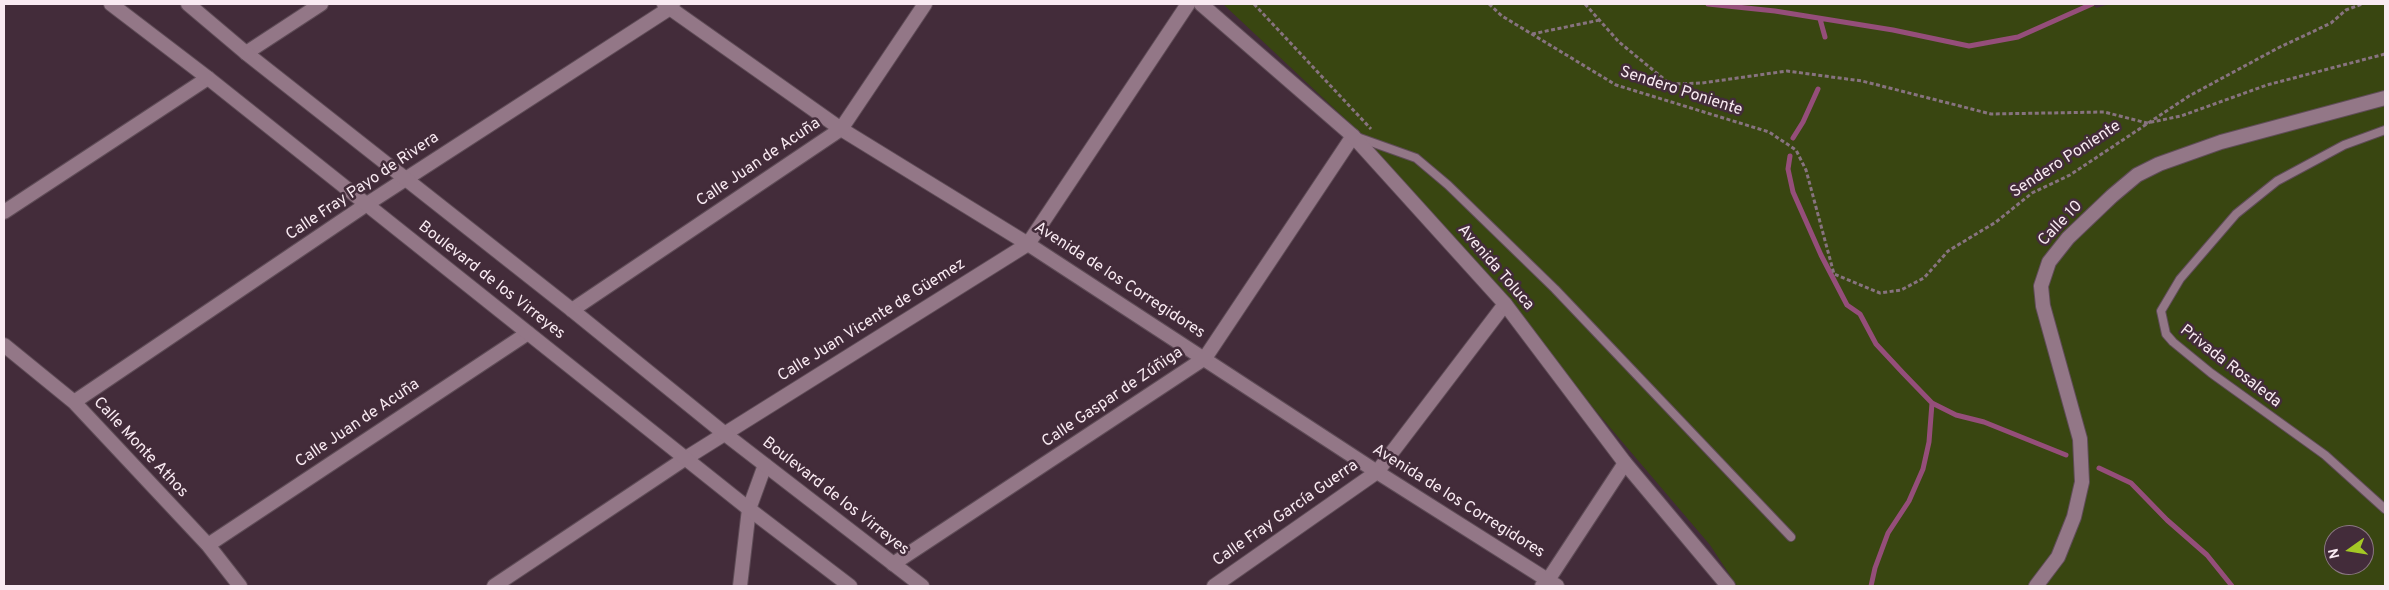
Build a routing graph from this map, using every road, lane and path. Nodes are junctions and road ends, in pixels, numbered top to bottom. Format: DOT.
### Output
graph roads {
  1 [pos="111,4"];
  2 [pos="188,4"];
  3 [pos="320,4"];
  4 [pos="925,4"];
  5 [pos="1188,4"];
  6 [pos="1201,4"];
  7 [pos="1254,4"];
  8 [pos="1489,4"];
  9 [pos="1585,4"];
  10 [pos="2362,4"];
  11 [pos="669,5"];
  12 [pos="1600,20"];
  13 [pos="1531,34"];
  14 [pos="246,53"];
  15 [pos="2385,54"];
  16 [pos="208,78"];
  17 [pos="2385,98"];
  18 [pos="2148,122"];
  19 [pos="841,129"];
  20 [pos="2385,130"];
  21 [pos="1352,136"];
  22 [pos="1388,148"];
  23 [pos="405,179"];
  24 [pos="366,204"];
  25 [pos="4,212"];
  26 [pos="1028,244"];
  27 [pos="1505,304"];
  28 [pos="572,310"];
  29 [pos="528,333"];
  30 [pos="4,345"];
  31 [pos="1205,358"];
  32 [pos="74,402"];
  33 [pos="724,434"];
  34 [pos="686,458"];
  35 [pos="1625,463"];
  36 [pos="766,465"];
  37 [pos="1377,472"];
  38 [pos="749,509"];
  39 [pos="2385,509"];
  40 [pos="1791,537"];
  41 [pos="208,545"];
  42 [pos="893,564"];
  43 [pos="1549,584"];
  44 [pos="240,586"];
  45 [pos="494,586"];
  46 [pos="740,586"];
  47 [pos="850,586"];
  48 [pos="922,586"];
  49 [pos="1214,586"];
  50 [pos="1728,586"];
  51 [pos="2036,586"];
  1 -- 16 [label="street, Boulevard de los Virreyes"];
  2 -- 14 [label="street, Boulevard de los Virreyes"];
  3 -- 14 [label="street"];
  4 -- 19 [label="street, Calle Juan de Acuña"];
  5 -- 26 [label="street, Calle Juan Vicente de Güemez"];
  6 -- 21 [label="street, Avenida Toluca"];
  7 -- 22 [label="path"];
  8 -- 13 [label="path, Sendero Poniente"];
  9 -- 12 [label="path"];
  10 -- 18 [label="path, Sendero Poniente"];
  11 -- 19 [label="street, Avenida de los Corregidores"];
  11 -- 23 [label="street, Calle Fray Payo de Rivera"];
  12 -- 13 [label="path"];
  12 -- 18 [label="path"];
  13 -- 18 [label="path, Sendero Poniente"];
  14 -- 23 [label="street, Boulevard de los Virreyes"];
  15 -- 18 [label="path"];
  16 -- 24 [label="street, Boulevard de los Virreyes"];
  16 -- 25 [label="street"];
  17 -- 51 [label="street, Calle 10"];
  19 -- 26 [label="street, Avenida de los Corregidores"];
  19 -- 28 [label="street, Calle Juan de Acuña"];
  20 -- 39 [label="lane, Privada Rosaleda"];
  21 -- 22 [label="lane"];
  21 -- 27 [label="street, Avenida Toluca"];
  21 -- 31 [label="street, Calle Gaspar de Zúñiga"];
  22 -- 40 [label="lane"];
  23 -- 24 [label="street, Calle Fray Payo de Rivera"];
  23 -- 28 [label="street, Boulevard de los Virreyes"];
  24 -- 29 [label="street, Boulevard de los Virreyes"];
  24 -- 32 [label="street, Calle Fray Payo de Rivera"];
  26 -- 31 [label="street, Avenida de los Corregidores"];
  26 -- 33 [label="street, Calle Juan Vicente de Güemez"];
  27 -- 35 [label="street, Avenida Toluca"];
  27 -- 37 [label="street, Calle Fray García Guerra"];
  28 -- 33 [label="street, Boulevard de los Virreyes"];
  29 -- 34 [label="street, Boulevard de los Virreyes"];
  29 -- 41 [label="street, Calle Juan de Acuña"];
  30 -- 32 [label="street, Calle Monte Athos"];
  31 -- 37 [label="street, Avenida de los Corregidores"];
  31 -- 42 [label="street, Calle Gaspar de Zúñiga"];
  32 -- 41 [label="street, Calle Monte Athos"];
  33 -- 34 [label="street, Calle Juan Vicente de Güemez"];
  33 -- 36 [label="street, Boulevard de los Virreyes"];
  34 -- 38 [label="street, Boulevard de los Virreyes"];
  34 -- 45 [label="street, Calle Juan Vicente de Güemez"];
  35 -- 43 [label="street"];
  35 -- 50 [label="street, Avenida Toluca"];
  36 -- 38 [label="street"];
  36 -- 42 [label="street, Boulevard de los Virreyes"];
  37 -- 43 [label="street, Avenida de los Corregidores"];
  37 -- 49 [label="street, Calle Fray García Guerra"];
  38 -- 46 [label="street"];
  38 -- 47 [label="street, Boulevard de los Virreyes"];
  41 -- 44 [label="street, Calle Monte Athos"];
  42 -- 48 [label="street, Boulevard de los Virreyes"];
}
